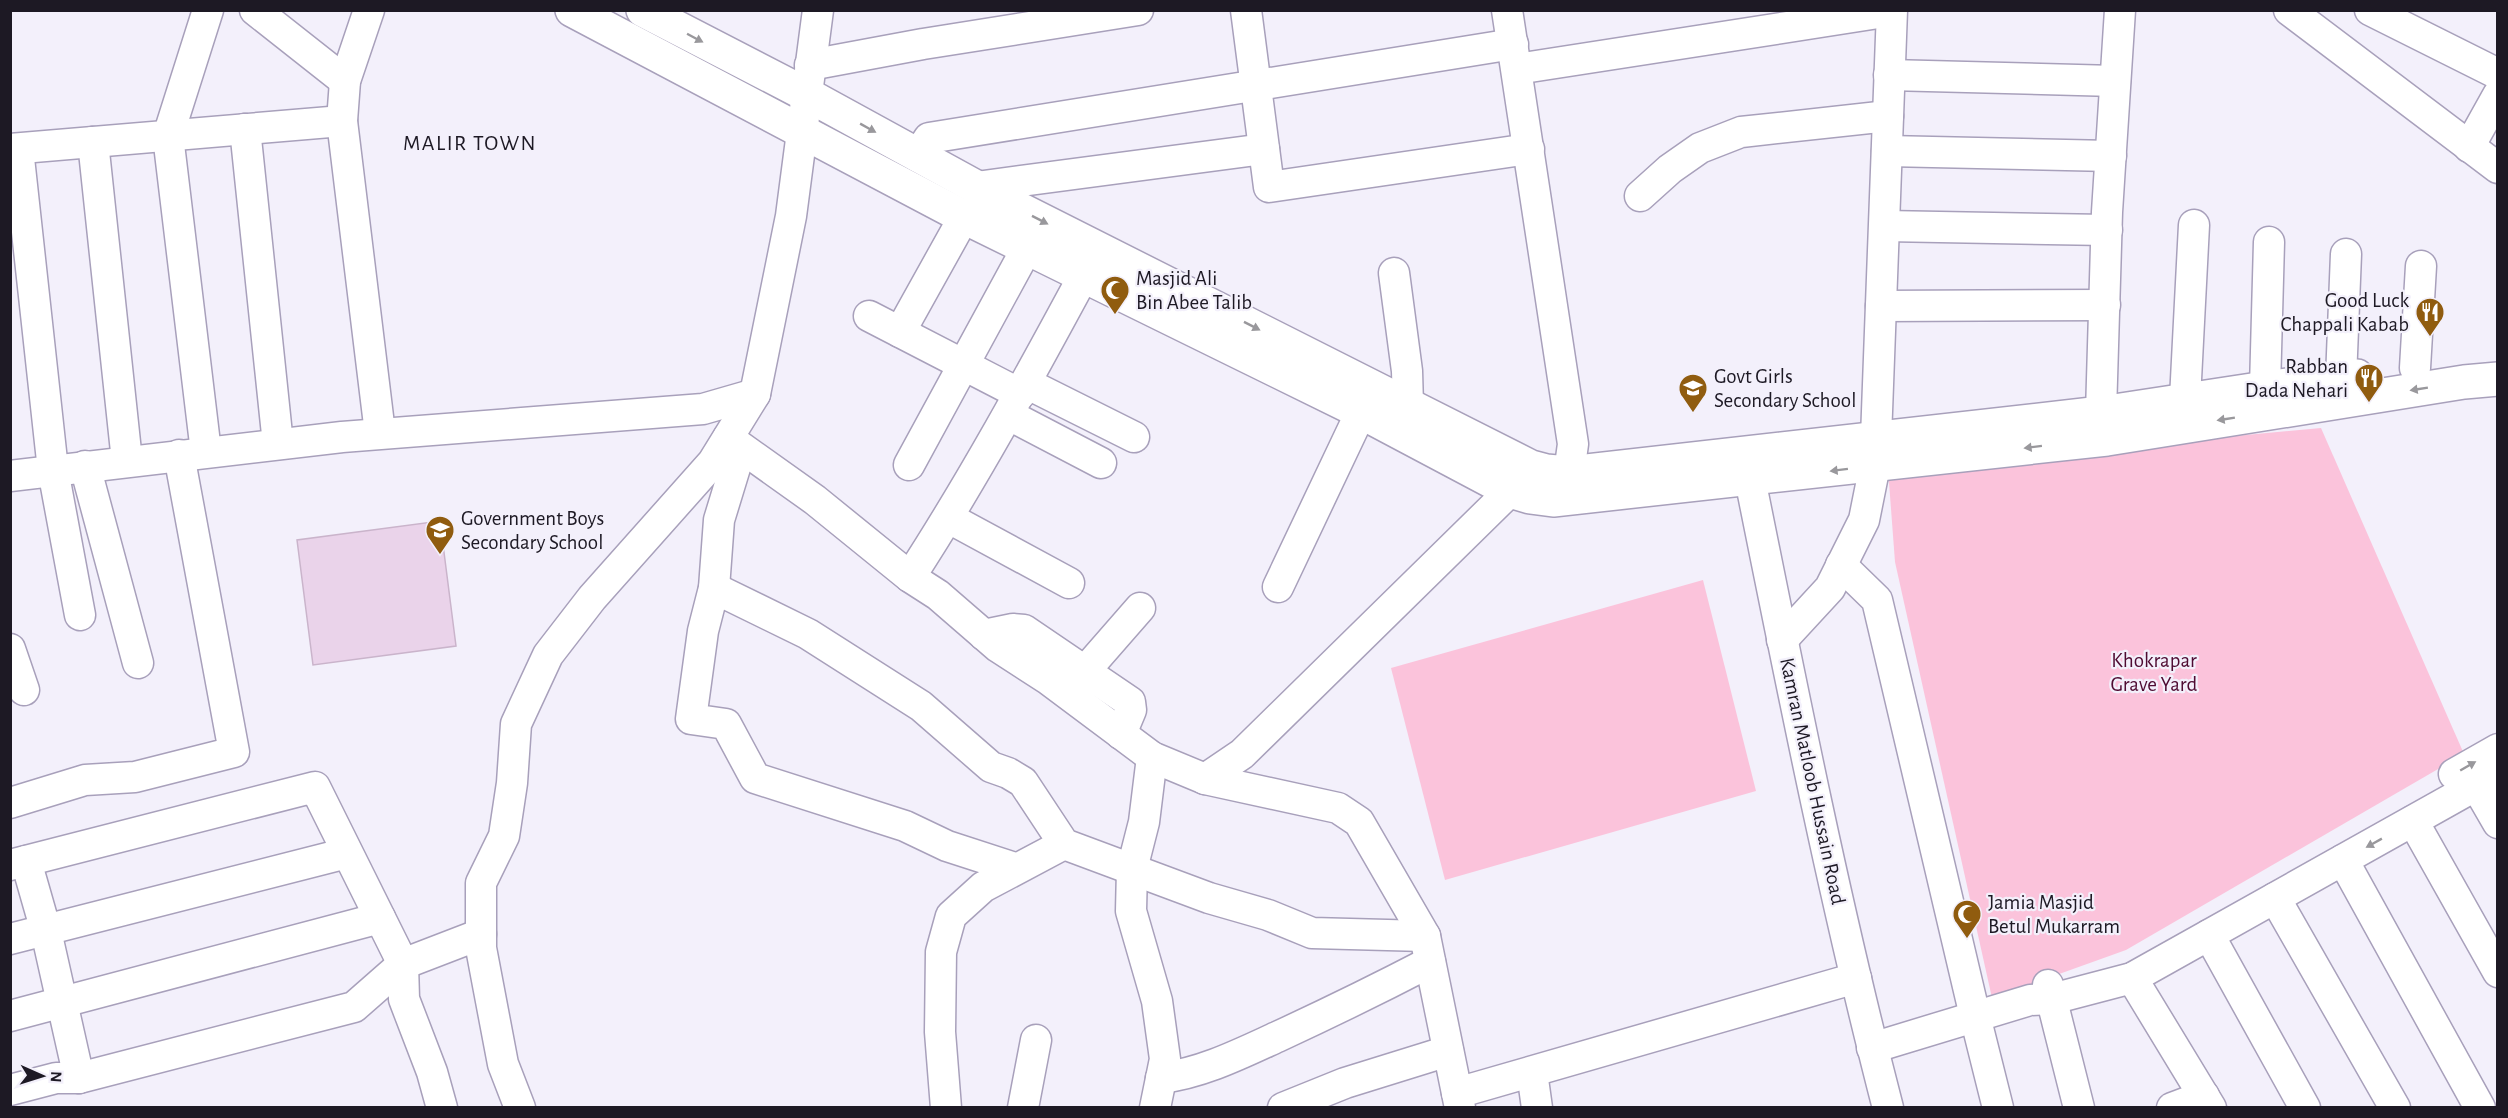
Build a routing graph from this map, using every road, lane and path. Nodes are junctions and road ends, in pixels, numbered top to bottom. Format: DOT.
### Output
graph roads {
  1 [pos="208,10"];
  2 [pos="255,10"];
  3 [pos="369,10"];
  4 [pos="572,10"];
  5 [pos="643,10"];
  6 [pos="818,10"];
  7 [pos="1138,10"];
  8 [pos="1246,10"];
  9 [pos="1507,10"];
  10 [pos="2120,10"];
  11 [pos="2289,10"];
  12 [pos="2370,10"];
  13 [pos="1892,11"];
  14 [pos="1515,56"];
  15 [pos="1889,75"];
  16 [pos="345,81"];
  17 [pos="808,81"];
  18 [pos="2115,81"];
  19 [pos="1256,85"];
  20 [pos="2497,90"];
  21 [pos="1888,116"];
  22 [pos="342,121"];
  23 [pos="245,129"];
  24 [pos="803,133"];
  25 [pos="168,136"];
  26 [pos="93,142"];
  27 [pos="2469,147"];
  28 [pos="14,149"];
  29 [pos="1264,149"];
  30 [pos="1529,149"];
  31 [pos="1887,151"];
  32 [pos="917,156"];
  33 [pos="2110,156"];
  34 [pos="2498,168"];
  35 [pos="1640,196"];
  36 [pos="970,202"];
  37 [pos="2194,225"];
  38 [pos="1884,226"];
  39 [pos="2107,230"];
  40 [pos="2269,242"];
  41 [pos="1027,248"];
  42 [pos="2346,254"];
  43 [pos="2421,266"];
  44 [pos="1394,273"];
  45 [pos="1083,277"];
  46 [pos="2105,305"];
  47 [pos="1881,306"];
  48 [pos="869,316"];
  49 [pos="900,332"];
  50 [pos="2498,357"];
  51 [pos="963,364"];
  52 [pos="1295,364"];
  53 [pos="2415,368"];
  54 [pos="2341,379"];
  55 [pos="2498,379"];
  56 [pos="2265,388"];
  57 [pos="755,394"];
  58 [pos="1018,397"];
  59 [pos="2185,399"];
  60 [pos="1408,406"];
  61 [pos="1361,412"];
  62 [pos="2101,413"];
  63 [pos="380,434"];
  64 [pos="1134,438"];
  65 [pos="734,443"];
  66 [pos="278,444"];
  67 [pos="1875,452"];
  68 [pos="193,454"];
  69 [pos="127,461"];
  70 [pos="1101,464"];
  71 [pos="909,465"];
  72 [pos="85,466"];
  73 [pos="1748,467"];
  74 [pos="53,470"];
  75 [pos="1569,473"];
  76 [pos="10,476"];
  77 [pos="1510,491"];
  78 [pos="949,518"];
  79 [pos="1841,565"];
  80 [pos="910,577"];
  81 [pos="1069,583"];
  82 [pos="1278,587"];
  83 [pos="714,588"];
  84 [pos="1140,608"];
  85 [pos="80,615"];
  86 [pos="1782,640"];
  87 [pos="10,649"];
  88 [pos="138,663"];
  89 [pos="1075,682"];
  90 [pos="24,690"];
  91 [pos="2498,749"];
  92 [pos="1152,757"];
  93 [pos="1205,779"];
  94 [pos="2487,779"];
  95 [pos="10,803"];
  96 [pos="2413,821"];
  97 [pos="2498,823"];
  98 [pos="1064,844"];
  99 [pos="347,853"];
  100 [pos="2343,860"];
  101 [pos="18,863"];
  102 [pos="1015,868"];
  103 [pos="1132,869"];
  104 [pos="2276,898"];
  105 [pos="380,918"];
  106 [pos="45,931"];
  107 [pos="481,934"];
  108 [pos="2209,935"];
  109 [pos="10,939"];
  110 [pos="1427,949"];
  111 [pos="403,964"];
  112 [pos="2498,972"];
  113 [pos="1856,978"];
  114 [pos="2132,978"];
  115 [pos="2043,995"];
  116 [pos="61,1004"];
  117 [pos="10,1016"];
  118 [pos="1975,1016"];
  119 [pos="1036,1040"];
  120 [pos="1872,1048"];
  121 [pos="1448,1051"];
  122 [pos="1532,1071"];
  123 [pos="79,1078"];
  124 [pos="1161,1078"];
  125 [pos="10,1090"];
  126 [pos="2498,1097"];
  127 [pos="1459,1100"];
  128 [pos="2208,1102"];
  129 [pos="442,1107"];
  130 [pos="520,1107"];
  131 [pos="946,1107"];
  132 [pos="1023,1107"];
  133 [pos="1155,1107"];
  134 [pos="1283,1107"];
  135 [pos="1537,1107"];
  136 [pos="1888,1107"];
  137 [pos="1998,1107"];
  138 [pos="2079,1107"];
  139 [pos="2172,1107"];
  140 [pos="2305,1107"];
  141 [pos="2395,1107"];
  142 [pos="2480,1107"];
  1 -- 25 [label="street"];
  2 -- 16 [label="street"];
  3 -- 16 [label="street"];
  4 -- 24 [label="main road"];
  5 -- 17 [label="main road, one-way"];
  6 -- 17 [label="street"];
  7 -- 17 [label="street"];
  8 -- 19 [label="street"];
  9 -- 14 [label="street"];
  10 -- 18 [label="street"];
  11 -- 27 [label="street"];
  12 -- 20 [label="street"];
  13 -- 14 [label="street"];
  13 -- 15 [label="street"];
  14 -- 19 [label="street"];
  14 -- 30 [label="street"];
  15 -- 18 [label="street"];
  15 -- 21 [label="street"];
  16 -- 22 [label="street"];
  17 -- 24 [label="street"];
  17 -- 32 [label="main road, one-way"];
  18 -- 33 [label="street"];
  19 -- 29 [label="street"];
  19 -- 32 [label="street"];
  20 -- 27 [label="street"];
  21 -- 31 [label="street"];
  21 -- 35 [label="street"];
  22 -- 23 [label="street"];
  22 -- 63 [label="street"];
  23 -- 25 [label="street"];
  23 -- 66 [label="street"];
  24 -- 36 [label="main road"];
  24 -- 57 [label="street"];
  25 -- 26 [label="street"];
  25 -- 68 [label="street"];
  26 -- 28 [label="street"];
  26 -- 69 [label="street"];
  27 -- 34 [label="street"];
  28 -- 74 [label="street"];
  29 -- 30 [label="street"];
  29 -- 36 [label="street"];
  30 -- 75 [label="street"];
  31 -- 33 [label="street"];
  31 -- 38 [label="street"];
  32 -- 36 [label="main road"];
  33 -- 39 [label="street"];
  36 -- 41 [label="main road"];
  36 -- 49 [label="street"];
  36 -- 52 [label="main road, one-way"];
  37 -- 59 [label="street"];
  38 -- 39 [label="street"];
  38 -- 47 [label="street"];
  39 -- 46 [label="street"];
  40 -- 56 [label="street"];
  41 -- 45 [label="main road"];
  41 -- 51 [label="street"];
  42 -- 54 [label="street"];
  43 -- 53 [label="street"];
  44 -- 60 [label="street"];
  45 -- 52 [label="main road"];
  45 -- 58 [label="street"];
  46 -- 47 [label="street"];
  46 -- 62 [label="street"];
  47 -- 67 [label="street"];
  48 -- 49 [label="street"];
  49 -- 51 [label="street"];
  50 -- 53 [label="main road"];
  51 -- 58 [label="street"];
  51 -- 71 [label="street"];
  52 -- 60 [label="main road"];
  52 -- 61 [label="main road"];
  53 -- 54 [label="main road"];
  54 -- 56 [label="main road"];
  55 -- 67 [label="main road, one-way"];
  56 -- 59 [label="main road"];
  57 -- 63 [label="street"];
  57 -- 65 [label="street"];
  58 -- 64 [label="street"];
  58 -- 70 [label="street"];
  58 -- 78 [label="street"];
  59 -- 62 [label="main road"];
  60 -- 75 [label="main road"];
  61 -- 77 [label="main road"];
  61 -- 82 [label="street"];
  62 -- 67 [label="main road"];
  63 -- 66 [label="street"];
  65 -- 80 [label="street"];
  65 -- 83 [label="street"];
  65 -- 107 [label="street"];
  66 -- 68 [label="street"];
  67 -- 73 [label="main road"];
  67 -- 79 [label="street"];
  68 -- 69 [label="street"];
  68 -- 95 [label="street"];
  69 -- 72 [label="street"];
  72 -- 74 [label="street"];
  72 -- 88 [label="street"];
  73 -- 75 [label="main road"];
  73 -- 77 [label="main road"];
  73 -- 86 [label="street, Kamran Matloob Hussain Road"];
  74 -- 76 [label="street"];
  74 -- 85 [label="street"];
  77 -- 93 [label="street"];
  78 -- 80 [label="street"];
  78 -- 81 [label="street"];
  79 -- 86 [label="street"];
  79 -- 118 [label="street"];
  80 -- 89 [label="street"];
  83 -- 98 [label="street"];
  83 -- 102 [label="street"];
  84 -- 89 [label="street"];
  86 -- 113 [label="street, Kamran Matloob Hussain Road"];
  87 -- 90 [label="street"];
  89 -- 92 [label="street"];
  115 -- 91 [label="street, one-way"];
  92 -- 93 [label="street"];
  92 -- 103 [label="street"];
  93 -- 110 [label="street"];
  94 -- 96 [label="street"];
  94 -- 97 [label="street"];
  96 -- 100 [label="street, one-way"];
  96 -- 112 [label="street"];
  98 -- 102 [label="street"];
  98 -- 103 [label="street"];
  99 -- 101 [label="street"];
  99 -- 105 [label="street"];
  99 -- 106 [label="street"];
  100 -- 104 [label="street"];
  100 -- 142 [label="street"];
  101 -- 106 [label="street"];
  102 -- 131 [label="street"];
  103 -- 110 [label="street"];
  103 -- 124 [label="street"];
  104 -- 108 [label="street"];
  104 -- 141 [label="street"];
  105 -- 111 [label="street"];
  105 -- 116 [label="street"];
  106 -- 109 [label="street"];
  106 -- 116 [label="street"];
  107 -- 111 [label="street"];
  107 -- 130 [label="street"];
  108 -- 114 [label="street"];
  108 -- 140 [label="street"];
  110 -- 121 [label="street"];
  110 -- 124 [label="street"];
  111 -- 123 [label="street"];
  111 -- 129 [label="street"];
  113 -- 120 [label="street, Kamran Matloob Hussain Road"];
  113 -- 122 [label="street"];
  114 -- 115 [label="street"];
  114 -- 128 [label="street"];
  115 -- 118 [label="street"];
  115 -- 138 [label="street"];
  116 -- 117 [label="street"];
  116 -- 123 [label="street"];
  118 -- 120 [label="street"];
  118 -- 137 [label="street"];
  119 -- 132 [label="street"];
  120 -- 136 [label="street, Kamran Matloob Hussain Road"];
  121 -- 127 [label="street"];
  121 -- 134 [label="street"];
  122 -- 127 [label="street"];
  122 -- 135 [label="street"];
  123 -- 125 [label="street"];
  124 -- 133 [label="street"];
  126 -- 142 [label="street"];
  128 -- 139 [label="street"];
}
